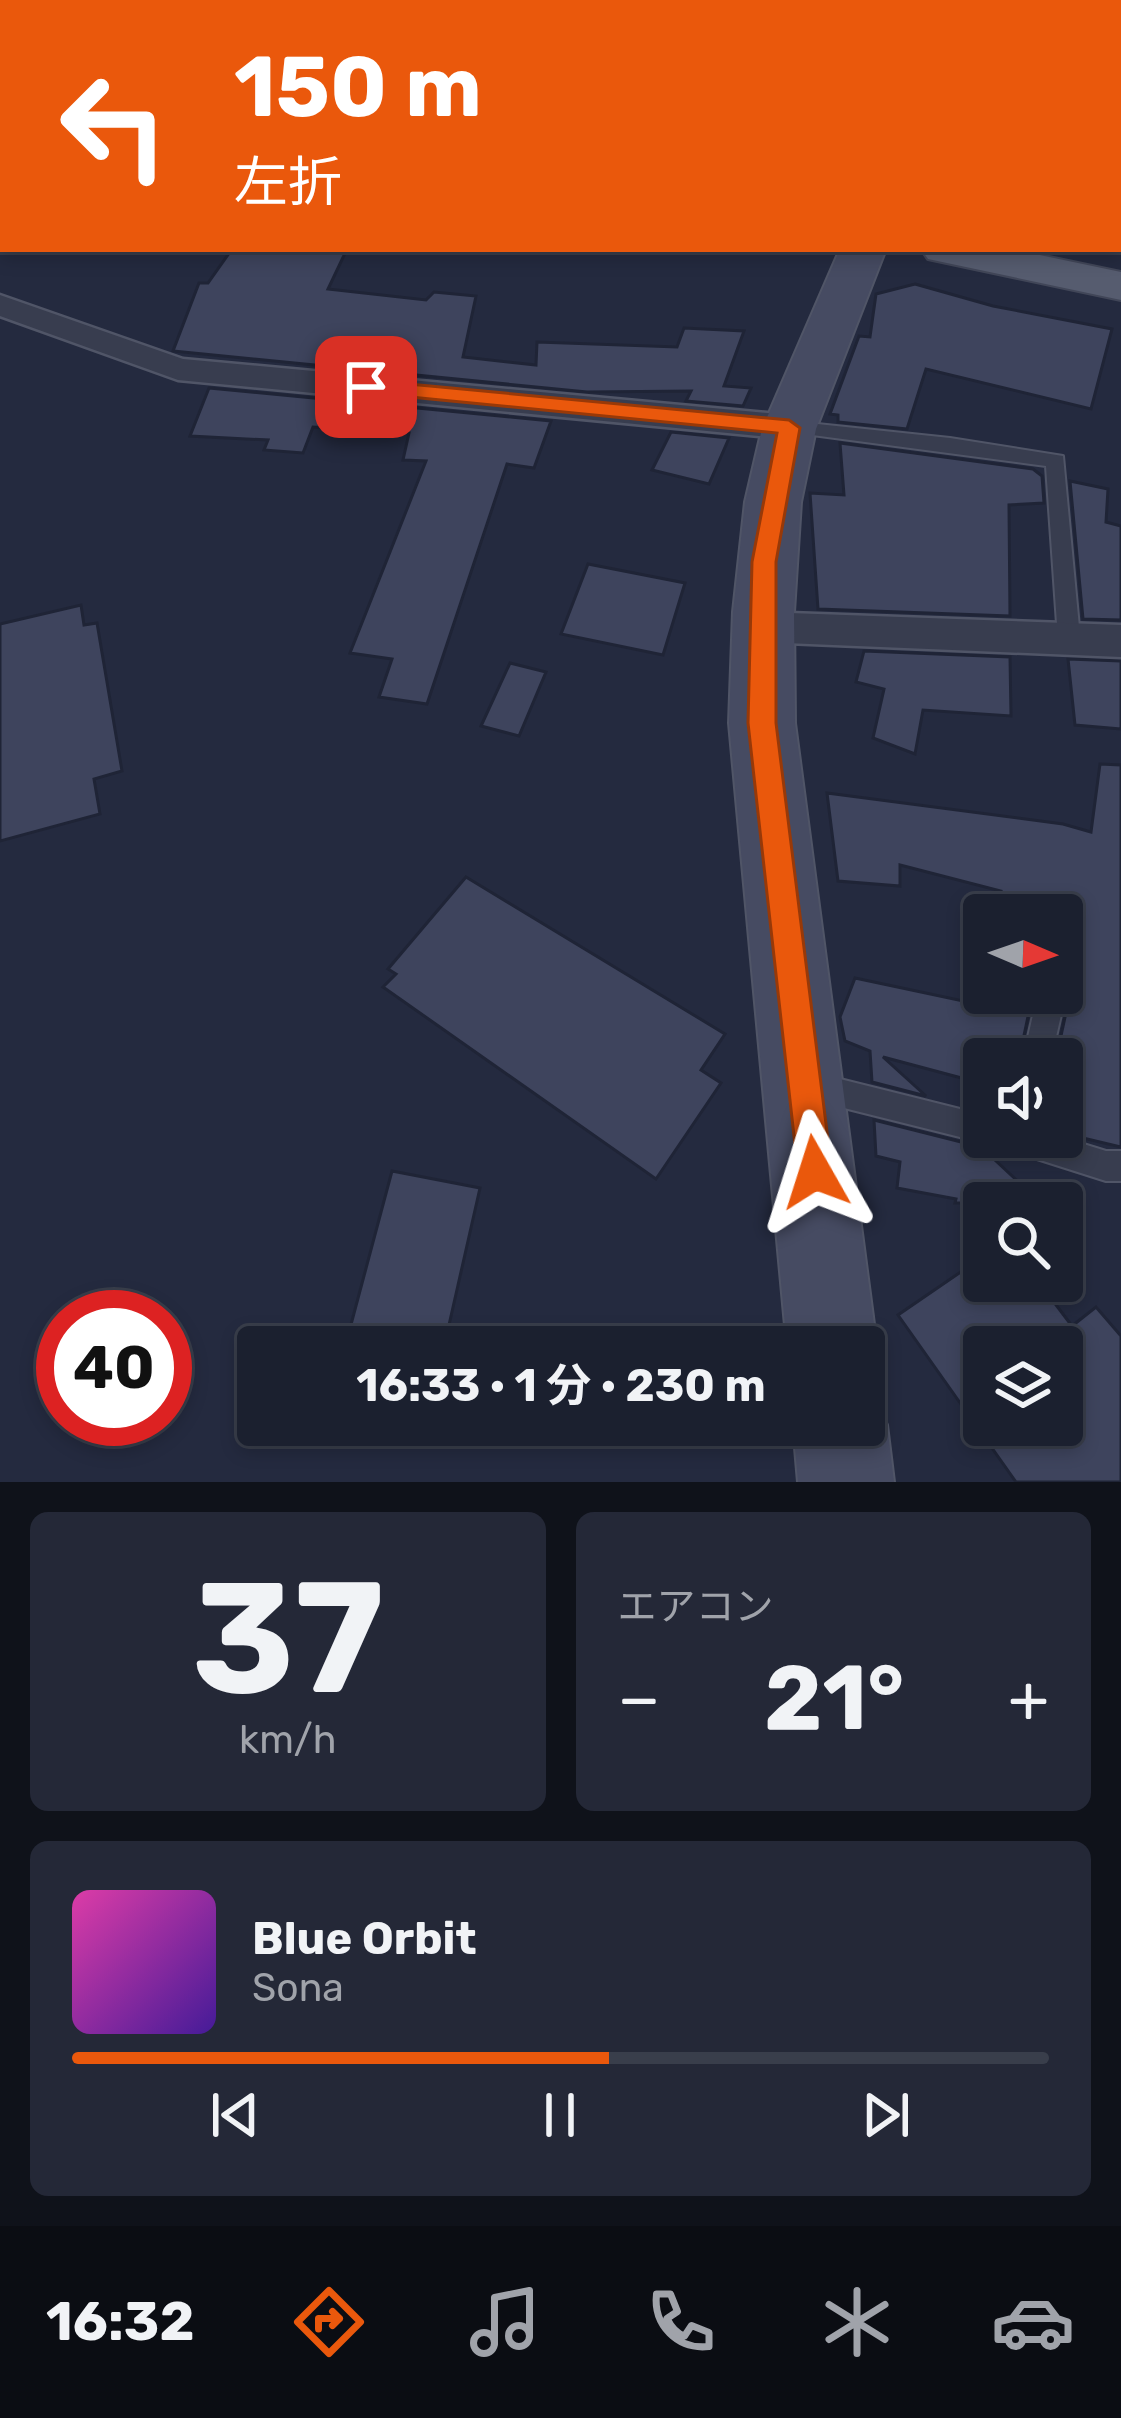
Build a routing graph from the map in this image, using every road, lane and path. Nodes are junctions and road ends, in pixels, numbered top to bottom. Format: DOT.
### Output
graph roads {
  1 [pos="862,252"];
  2 [pos="958,252"];
  3 [pos="1121,286"];
  4 [pos="0,305"];
  5 [pos="789,428"];
  6 [pos="762,627"];
  7 [pos="1069,638"];
  8 [pos="1121,641"];
  9 [pos="806,1084"];
  10 [pos="963,1124"];
  11 [pos="1082,1158"];
  12 [pos="1121,1166"];
  13 [pos="830,1326"];
  14 [pos="842,1446"];
  15 [pos="846,1482"];
  1 -- 5 [label="street"];
  2 -- 3 [label="main road"];
  4 -- 5 [label="street"];
  5 -- 6 [label="street"];
  5 -- 7 [label="lane"];
  6 -- 7 [label="street"];
  6 -- 9 [label="street"];
  7 -- 8 [label="street"];
  9 -- 10 [label="lane"];
  9 -- 13 [label="street"];
  11 -- 12 [label="lane"];
  14 -- 15 [label="street"];
}
